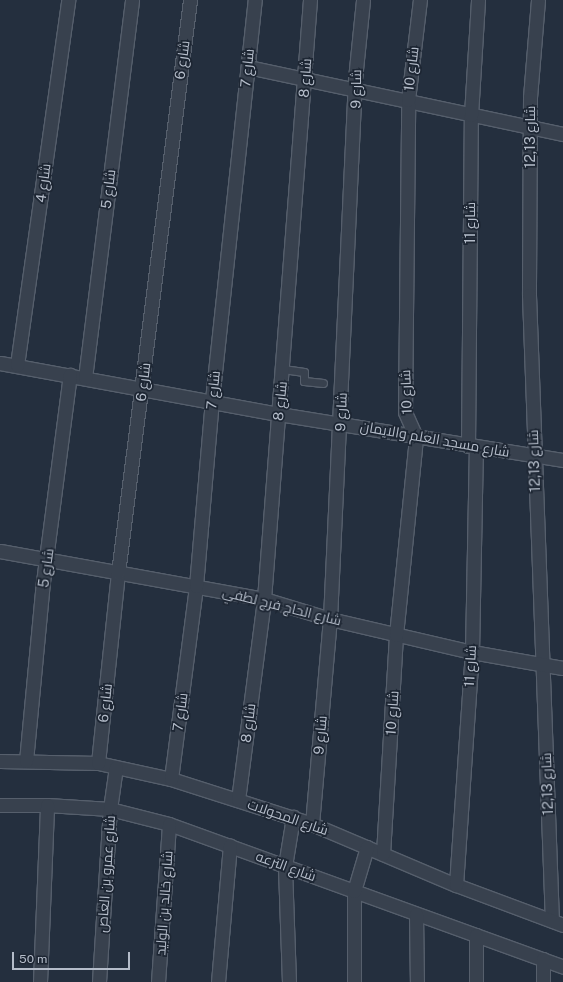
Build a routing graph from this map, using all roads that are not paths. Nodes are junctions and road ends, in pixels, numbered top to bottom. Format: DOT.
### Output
graph roads {
  1 [pos="68,0"];
  2 [pos="132,0"];
  3 [pos="190,0"];
  4 [pos="255,0"];
  5 [pos="310,0"];
  6 [pos="363,0"];
  7 [pos="420,0"];
  8 [pos="478,0"];
  9 [pos="538,0"];
  10 [pos="248,67"];
  11 [pos="304,79"];
  12 [pos="356,90"];
  13 [pos="408,100"];
  14 [pos="471,115"];
  15 [pos="530,126"];
  16 [pos="563,134"];
  17 [pos="0,363"];
  18 [pos="17,366"];
  19 [pos="284,369"];
  20 [pos="70,375"];
  21 [pos="85,378"];
  22 [pos="323,383"];
  23 [pos="142,387"];
  24 [pos="212,400"];
  25 [pos="279,414"];
  26 [pos="340,423"];
  27 [pos="416,437"];
  28 [pos="472,446"];
  29 [pos="534,455"];
  30 [pos="563,460"];
  31 [pos="0,551"];
  32 [pos="47,560"];
  33 [pos="118,573"];
  34 [pos="196,586"];
  35 [pos="264,599"];
  36 [pos="330,619"];
  37 [pos="396,634"];
  38 [pos="472,652"];
  39 [pos="543,666"];
  40 [pos="563,668"];
  41 [pos="0,761"];
  42 [pos="26,761"];
  43 [pos="98,763"];
  44 [pos="116,767"];
  45 [pos="171,779"];
  46 [pos="238,800"];
  47 [pos="0,805"];
  48 [pos="47,805"];
  49 [pos="110,810"];
  50 [pos="293,818"];
  51 [pos="169,824"];
  52 [pos="312,824"];
  53 [pos="230,846"];
  54 [pos="367,847"];
  55 [pos="383,854"];
  56 [pos="285,866"];
  57 [pos="456,885"];
  58 [pos="354,891"];
  59 [pos="416,914"];
  60 [pos="557,923"];
  61 [pos="476,935"];
  62 [pos="543,959"];
  63 [pos="563,967"];
  64 [pos="40,982"];
  65 [pos="99,982"];
  66 [pos="158,982"];
  67 [pos="218,982"];
  68 [pos="289,982"];
  69 [pos="354,982"];
  70 [pos="418,982"];
  71 [pos="476,982"];
  72 [pos="543,982"];
  1 -- 18 [label="street, شارع 4"];
  2 -- 21 [label="street, شارع 5"];
  3 -- 23 [label="street, شارع 6"];
  4 -- 10 [label="street, شارع 7"];
  5 -- 11 [label="street, شارع 8"];
  6 -- 12 [label="street, شارع 9"];
  7 -- 13 [label="street, شارع 10"];
  8 -- 14 [label="street, شارع 11"];
  9 -- 15 [label="street, شارع 12,13"];
  10 -- 11 [label="street"];
  10 -- 24 [label="street, شارع 7"];
  11 -- 12 [label="street"];
  11 -- 19 [label="street, شارع 8"];
  12 -- 13 [label="street"];
  12 -- 26 [label="street, شارع 9"];
  13 -- 14 [label="street"];
  13 -- 27 [label="street, شارع 10"];
  14 -- 15 [label="street"];
  14 -- 28 [label="street, شارع 11"];
  15 -- 16 [label="street"];
  15 -- 29 [label="street, شارع 12,13"];
  17 -- 18 [label="street, شارع مسجد العلم والايمان"];
  18 -- 20 [label="street, شارع مسجد العلم والايمان"];
  19 -- 22 [label="lane"];
  19 -- 25 [label="street, شارع 8"];
  20 -- 21 [label="street, شارع مسجد العلم والايمان"];
  20 -- 32 [label="street, شارع 5"];
  21 -- 23 [label="street, شارع مسجد العلم والايمان"];
  23 -- 24 [label="street, شارع مسجد العلم والايمان"];
  23 -- 33 [label="street, شارع 6"];
  24 -- 25 [label="street, شارع مسجد العلم والايمان"];
  24 -- 34 [label="street, شارع 7"];
  25 -- 26 [label="street, شارع مسجد العلم والايمان"];
  25 -- 35 [label="street, شارع 8"];
  26 -- 27 [label="street, شارع مسجد العلم والايمان"];
  26 -- 36 [label="street, شارع 9"];
  27 -- 28 [label="street, شارع مسجد العلم والايمان"];
  27 -- 37 [label="street, شارع 10"];
  28 -- 29 [label="street, شارع مسجد العلم والايمان"];
  28 -- 38 [label="street, شارع 11"];
  29 -- 30 [label="street, شارع مسجد العلم والايمان"];
  29 -- 39 [label="street, شارع 12,13"];
  31 -- 32 [label="street, شارع الحاج فرج لطفي"];
  32 -- 33 [label="street, شارع الحاج فرج لطفي"];
  32 -- 42 [label="street, شارع 5"];
  33 -- 34 [label="street, شارع الحاج فرج لطفي"];
  33 -- 43 [label="street, شارع 6"];
  34 -- 35 [label="street, شارع الحاج فرج لطفي"];
  34 -- 45 [label="street, شارع 7"];
  35 -- 36 [label="street, شارع الحاج فرج لطفي"];
  35 -- 46 [label="street, شارع 8"];
  36 -- 37 [label="street, شارع الحاج فرج لطفي"];
  36 -- 52 [label="street, شارع 9"];
  37 -- 38 [label="street, شارع الحاج فرج لطفي"];
  37 -- 55 [label="street, شارع 10"];
  38 -- 39 [label="street, شارع الحاج فرج لطفي"];
  38 -- 57 [label="street, شارع 11"];
  39 -- 40 [label="street, شارع الحاج فرج لطفي"];
  39 -- 60 [label="street, شارع 12,13"];
  41 -- 42 [label="street, شارع المحولات"];
  42 -- 43 [label="street, شارع المحولات"];
  43 -- 44 [label="street, شارع المحولات"];
  44 -- 45 [label="street, شارع المحولات"];
  44 -- 49 [label="street, شارع عمرو بن العاص"];
  45 -- 46 [label="street, شارع المحولات"];
  46 -- 50 [label="street, شارع المحولات"];
  47 -- 48 [label="street, شارع الترعه"];
  48 -- 49 [label="street, شارع الترعه"];
  48 -- 64 [label="street"];
  49 -- 51 [label="street, شارع الترعه"];
  49 -- 65 [label="street, شارع عمرو بن العاص"];
  50 -- 52 [label="street, شارع المحولات"];
  50 -- 56 [label="street"];
  51 -- 53 [label="street, شارع الترعه"];
  51 -- 66 [label="street, شارع خالد بن الوليد"];
  52 -- 54 [label="street, شارع المحولات"];
  53 -- 56 [label="street, شارع الترعه"];
  53 -- 67 [label="street"];
  54 -- 55 [label="street, شارع المحولات"];
  54 -- 58 [label="street"];
  55 -- 57 [label="street, شارع المحولات"];
  56 -- 58 [label="street, شارع الترعه"];
  56 -- 68 [label="street"];
  57 -- 60 [label="street, شارع المحولات"];
  58 -- 59 [label="street, شارع الترعه"];
  58 -- 69 [label="street"];
  59 -- 61 [label="street, شارع الترعه"];
  59 -- 70 [label="street"];
  61 -- 62 [label="street, شارع الترعه"];
  61 -- 71 [label="street"];
  62 -- 63 [label="street, شارع الترعه"];
  62 -- 72 [label="street"];
}
